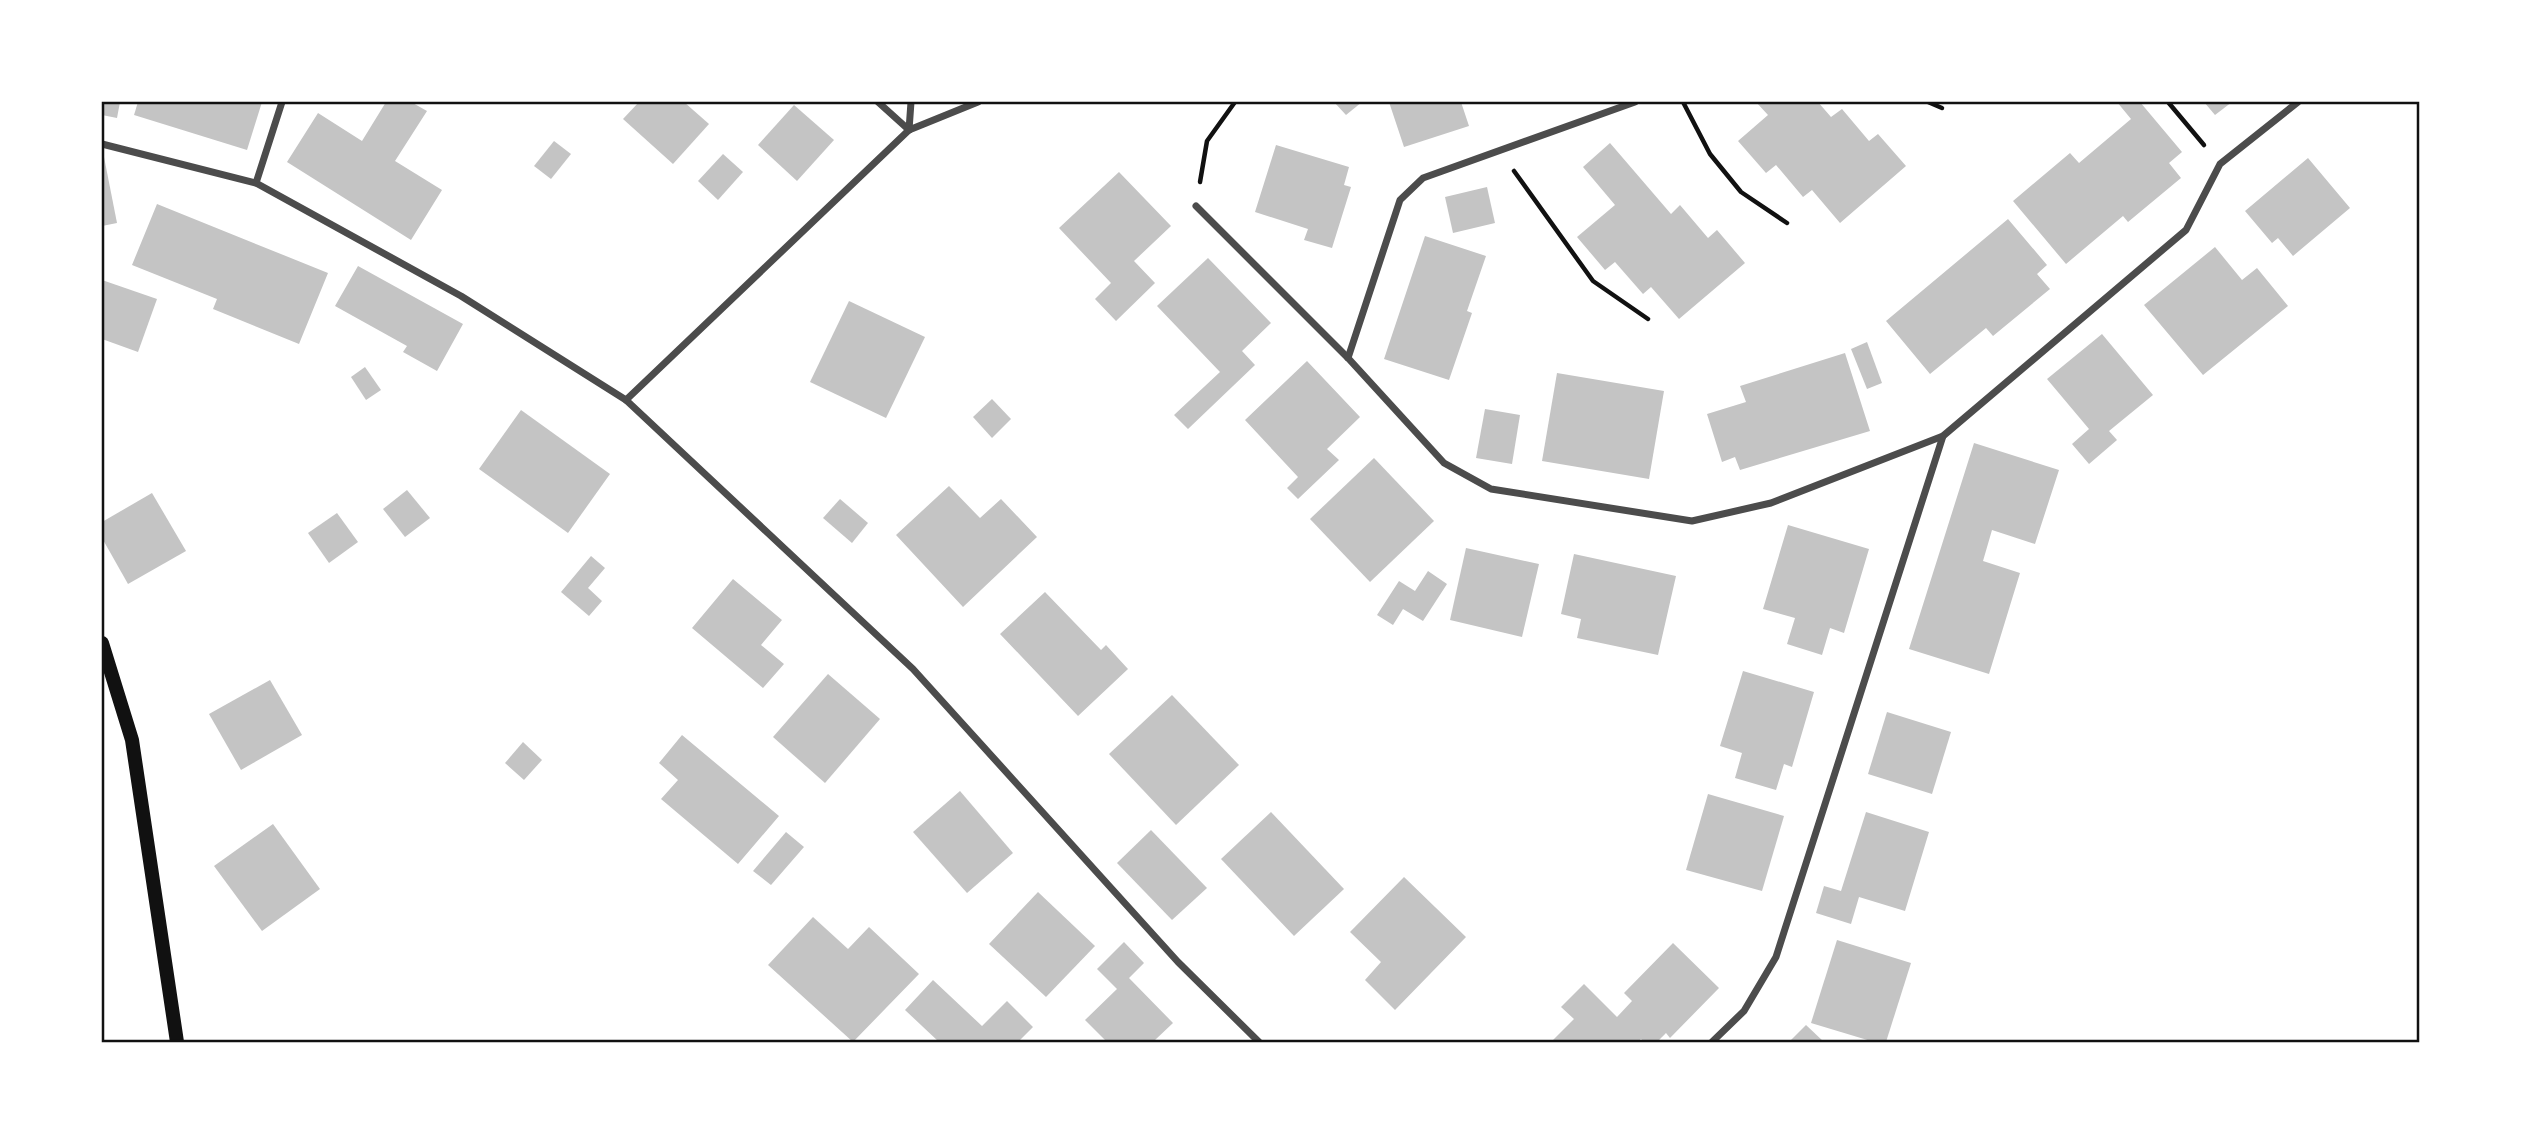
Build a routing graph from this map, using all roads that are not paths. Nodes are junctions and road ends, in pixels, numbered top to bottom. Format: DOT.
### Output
graph roads {
  1 [pos="282,102"];
  2 [pos="878,102"];
  3 [pos="911,102"];
  4 [pos="978,102"];
  5 [pos="1634,102"];
  6 [pos="2298,102"];
  7 [pos="909,130"];
  8 [pos="102,144"];
  9 [pos="256,183"];
  10 [pos="1196,206"];
  11 [pos="1348,358"];
  12 [pos="626,400"];
  13 [pos="1943,436"];
  14 [pos="102,643"];
  15 [pos="177,1042"];
  16 [pos="1259,1042"];
  17 [pos="1712,1042"];
  1 -- 9 [label="street"];
  2 -- 7 [label="street"];
  3 -- 7 [label="street"];
  4 -- 7 [label="street"];
  5 -- 11 [label="street"];
  6 -- 13 [label="street"];
  7 -- 12 [label="street"];
  8 -- 9 [label="street"];
  9 -- 12 [label="street"];
  10 -- 11 [label="street"];
  11 -- 13 [label="street"];
  12 -- 16 [label="street"];
  13 -- 17 [label="street"];
  14 -- 15 [label="main road"];
}
